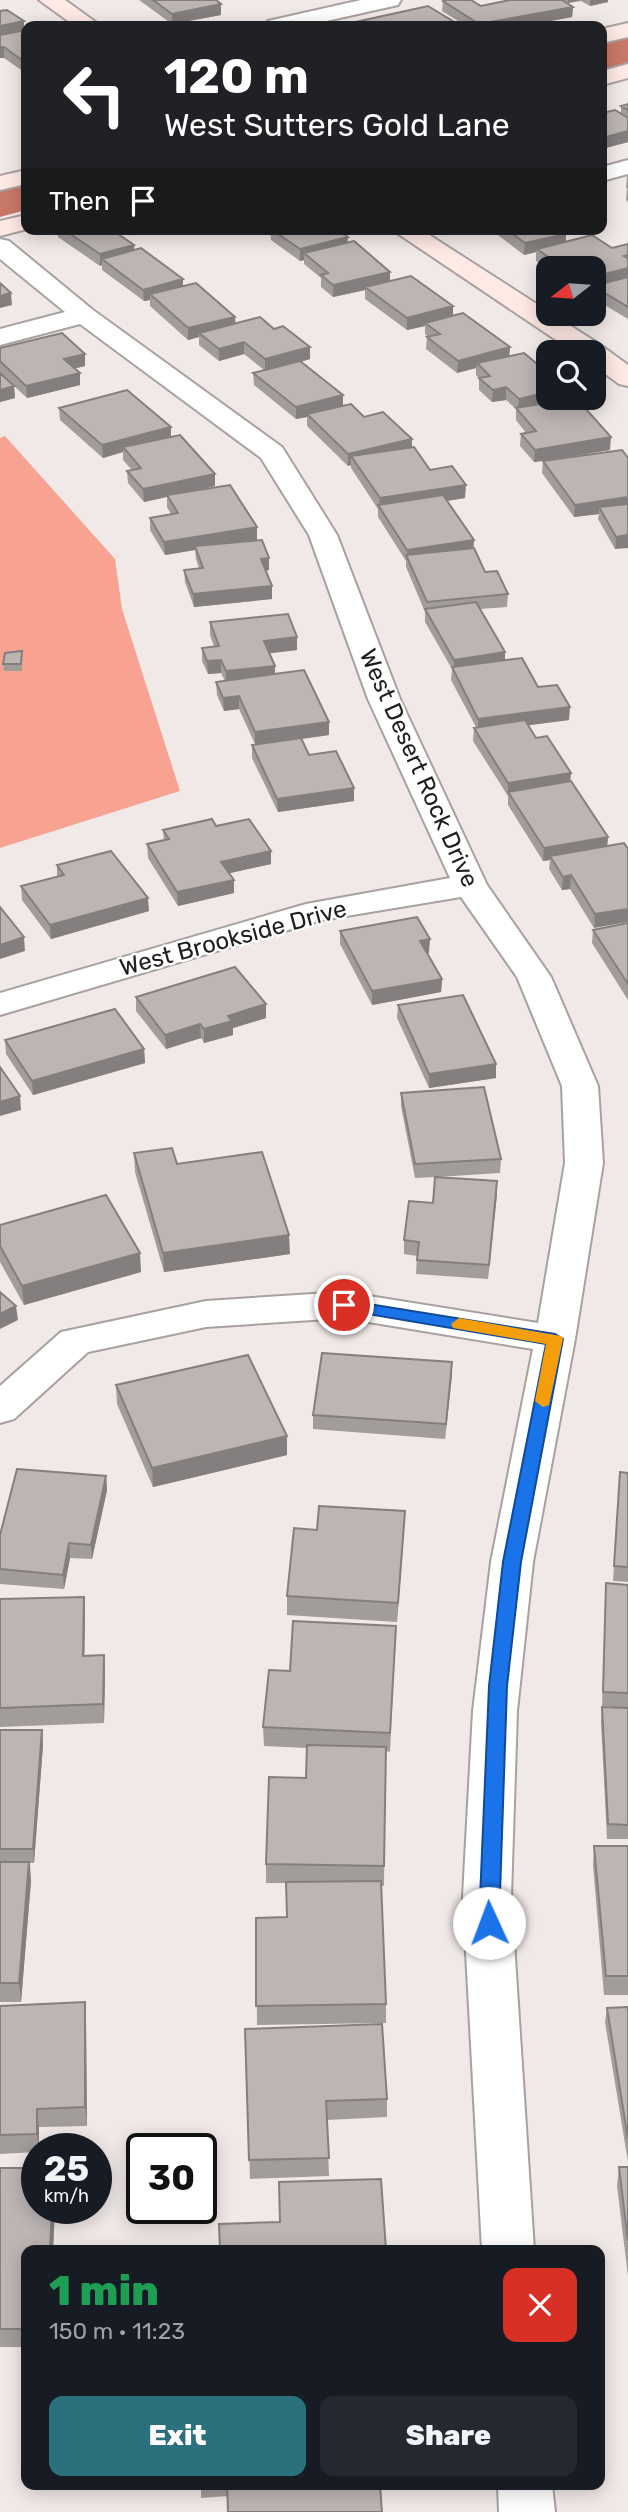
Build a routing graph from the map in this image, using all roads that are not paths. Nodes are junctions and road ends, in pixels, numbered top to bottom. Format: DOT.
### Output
graph roads {
  1 [pos="50,0"];
  2 [pos="390,0"];
  3 [pos="82,21"];
  4 [pos="298,21"];
  5 [pos="628,30"];
  6 [pos="607,35"];
  7 [pos="628,71"];
  8 [pos="607,77"];
  9 [pos="628,167"];
  10 [pos="607,173"];
  11 [pos="21,178"];
  12 [pos="0,183"];
  13 [pos="21,223"];
  14 [pos="0,229"];
  15 [pos="412,235"];
  16 [pos="0,246"];
  17 [pos="84,315"];
  18 [pos="0,337"];
  19 [pos="574,340"];
  20 [pos="606,362"];
  21 [pos="628,378"];
  22 [pos="470,886"];
  23 [pos="0,1004"];
  24 [pos="555,1339"];
  25 [pos="0,1409"];
  26 [pos="508,2245"];
  27 [pos="525,2490"];
  28 [pos="527,2512"];
  1 -- 3 [label="street"];
  2 -- 4 [label="street"];
  5 -- 6 [label="street"];
  7 -- 8 [label="street"];
  9 -- 10 [label="street"];
  11 -- 12 [label="street"];
  13 -- 14 [label="street"];
  15 -- 19 [label="street"];
  16 -- 17 [label="street, West Desert Rock Drive"];
  17 -- 18 [label="street"];
  17 -- 22 [label="street, West Desert Rock Drive"];
  20 -- 21 [label="street"];
  22 -- 23 [label="street, West Brookside Drive"];
  22 -- 24 [label="street, West Desert Rock Drive"];
  24 -- 25 [label="street"];
  24 -- 26 [label="street, West Desert Rock Drive"];
  27 -- 28 [label="street"];
}
